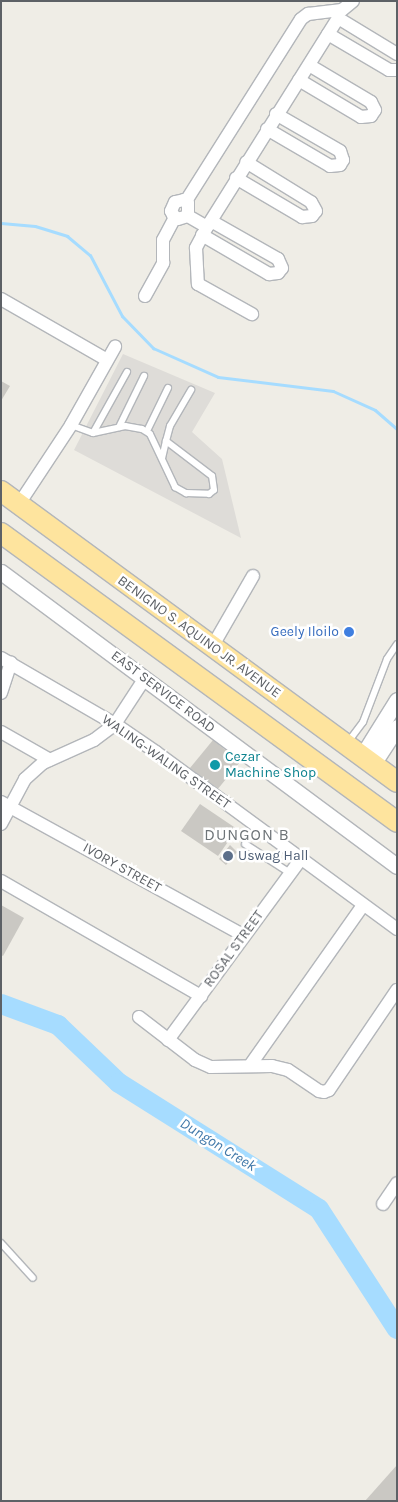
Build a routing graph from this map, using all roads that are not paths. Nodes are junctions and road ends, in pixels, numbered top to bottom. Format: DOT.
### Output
graph roads {
  1 [pos="353,1"];
  2 [pos="328,34"];
  3 [pos="397,54"];
  4 [pos="309,66"];
  5 [pos="397,70"];
  6 [pos="299,80"];
  7 [pos="276,114"];
  8 [pos="267,129"];
  9 [pos="246,162"];
  10 [pos="236,178"];
  11 [pos="186,201"];
  12 [pos="182,217"];
  13 [pos="207,228"];
  14 [pos="145,296"];
  15 [pos="1,299"];
  16 [pos="252,314"];
  17 [pos="115,347"];
  18 [pos="107,360"];
  19 [pos="127,372"];
  20 [pos="144,376"];
  21 [pos="168,388"];
  22 [pos="191,390"];
  23 [pos="71,425"];
  24 [pos="119,427"];
  25 [pos="146,431"];
  26 [pos="93,434"];
  27 [pos="166,441"];
  28 [pos="162,458"];
  29 [pos="1,492"];
  30 [pos="19,504"];
  31 [pos="1,533"];
  32 [pos="1,572"];
  33 [pos="253,576"];
  34 [pos="152,604"];
  35 [pos="133,626"];
  36 [pos="397,644"];
  37 [pos="212,647"];
  38 [pos="6,661"];
  39 [pos="145,678"];
  40 [pos="1,693"];
  41 [pos="397,700"];
  42 [pos="115,724"];
  43 [pos="397,727"];
  44 [pos="1,732"];
  45 [pos="360,755"];
  46 [pos="50,760"];
  47 [pos="397,782"];
  48 [pos="6,804"];
  49 [pos="397,822"];
  50 [pos="1,824"];
  51 [pos="245,844"];
  52 [pos="301,859"];
  53 [pos="397,866"];
  54 [pos="290,873"];
  55 [pos="1,881"];
  56 [pos="363,905"];
  57 [pos="397,930"];
  58 [pos="242,935"];
  59 [pos="397,990"];
  60 [pos="201,996"];
  61 [pos="138,1017"];
  62 [pos="168,1040"];
  63 [pos="251,1064"];
  64 [pos="397,1183"];
  65 [pos="383,1204"];
  66 [pos="1,1243"];
  67 [pos="33,1278"];
  1 -- 11 [label="street"];
  2 -- 3 [label="street"];
  2 -- 4 [label="street"];
  2 -- 5 [label="street"];
  4 -- 6 [label="street"];
  4 -- 6 [label="street"];
  6 -- 7 [label="street"];
  7 -- 8 [label="street"];
  7 -- 8 [label="street"];
  8 -- 9 [label="street"];
  9 -- 10 [label="street"];
  9 -- 10 [label="street"];
  10 -- 13 [label="street"];
  11 -- 12 [label="street"];
  11 -- 12 [label="street"];
  12 -- 13 [label="street"];
  12 -- 14 [label="street"];
  13 -- 13 [label="street"];
  13 -- 16 [label="street"];
  15 -- 18 [label="street"];
  17 -- 18 [label="street"];
  18 -- 23 [label="street"];
  19 -- 26 [label="lane"];
  20 -- 24 [label="lane"];
  21 -- 25 [label="lane"];
  22 -- 27 [label="lane"];
  23 -- 26 [label="lane"];
  23 -- 30 [label="street"];
  24 -- 25 [label="lane"];
  24 -- 26 [label="lane"];
  25 -- 28 [label="lane"];
  27 -- 28 [label="lane"];
  27 -- 28 [label="lane"];
  29 -- 30 [label="highway, BENIGNO S. AQUINO JR. AVENUE"];
  30 -- 34 [label="highway, BENIGNO S. AQUINO JR. AVENUE"];
  31 -- 35 [label="highway"];
  32 -- 39 [label="street, EAST SERVICE ROAD"];
  33 -- 37 [label="street"];
  34 -- 35 [label="highway"];
  34 -- 37 [label="highway, BENIGNO S. AQUINO JR. AVENUE"];
  35 -- 49 [label="highway"];
  36 -- 45 [label="lane"];
  37 -- 45 [label="highway, BENIGNO S. AQUINO JR. AVENUE"];
  38 -- 40 [label="street"];
  38 -- 42 [label="street, WALING-WALING STREET"];
  39 -- 42 [label="street"];
  39 -- 53 [label="street, EAST SERVICE ROAD"];
  41 -- 45 [label="street"];
  42 -- 46 [label="street"];
  42 -- 52 [label="street, WALING-WALING STREET"];
  43 -- 45 [label="street"];
  44 -- 46 [label="street"];
  45 -- 47 [label="highway, BENIGNO S. AQUINO JR. AVENUE"];
  46 -- 48 [label="street"];
  48 -- 50 [label="street"];
  48 -- 58 [label="street, IVORY STREET"];
  51 -- 54 [label="lane"];
  52 -- 54 [label="street, ROSAL STREET"];
  52 -- 56 [label="street, WALING-WALING STREET"];
  54 -- 58 [label="street, ROSAL STREET"];
  55 -- 60 [label="street"];
  56 -- 57 [label="street, WALING-WALING STREET"];
  56 -- 63 [label="street"];
  58 -- 60 [label="street, ROSAL STREET"];
  59 -- 63 [label="street"];
  60 -- 62 [label="street, ROSAL STREET"];
  61 -- 62 [label="street"];
  62 -- 63 [label="street"];
  64 -- 65 [label="street"];
  66 -- 67 [label="lane"];
}
